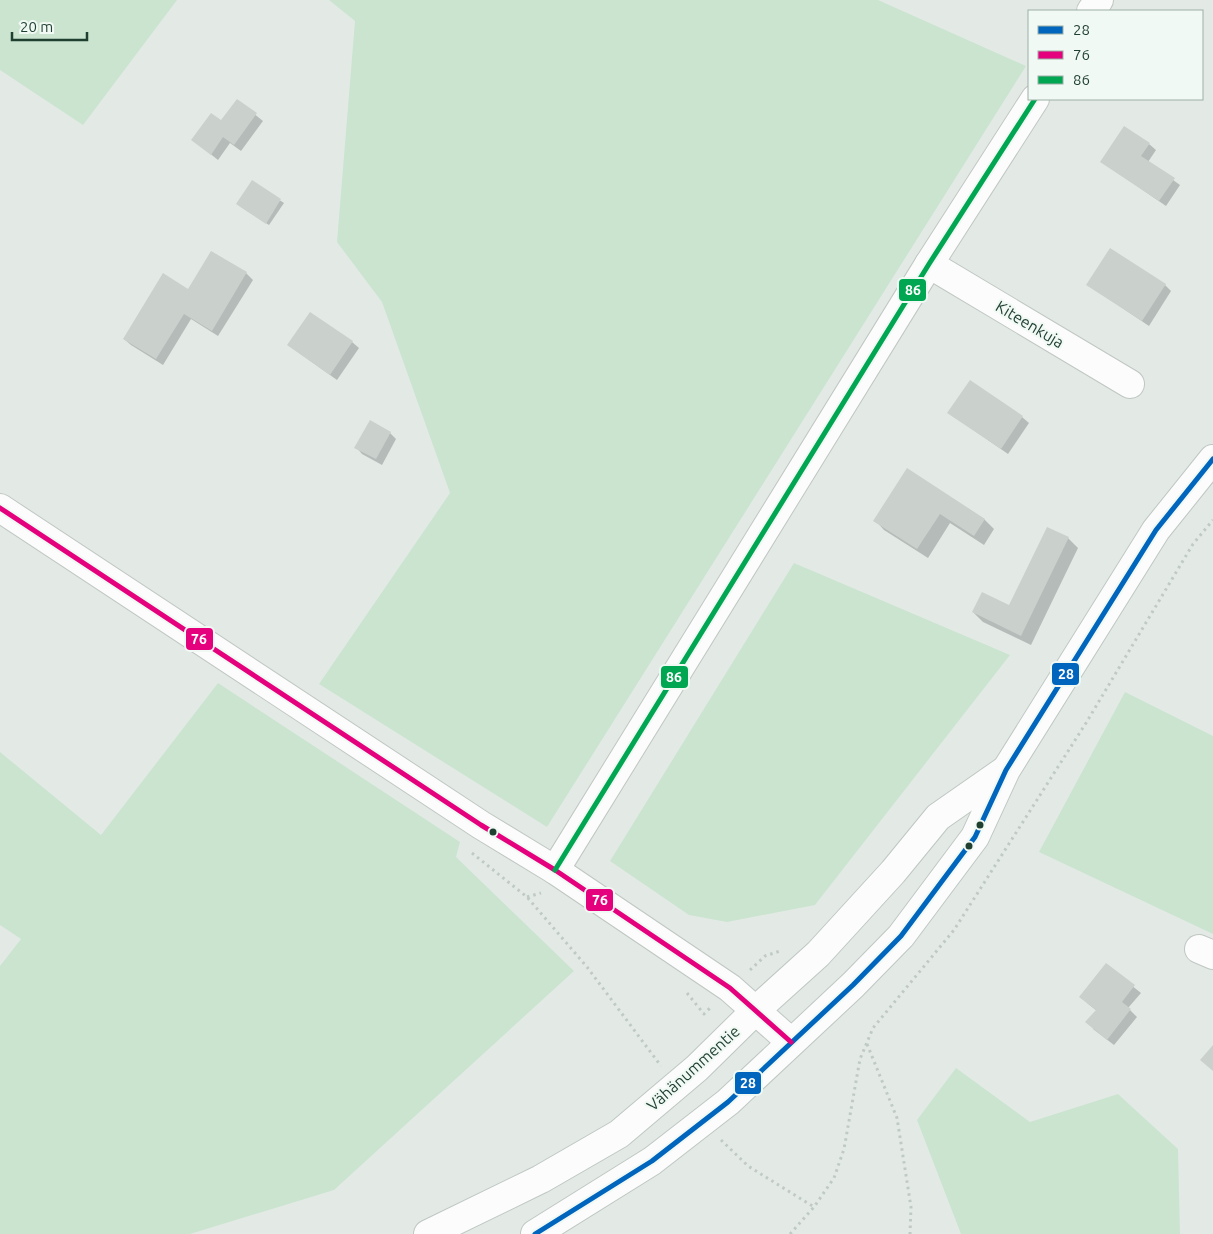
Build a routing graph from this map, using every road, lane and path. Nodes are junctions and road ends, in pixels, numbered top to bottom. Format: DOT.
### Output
graph roads {
  1 [pos="1034,100"];
  2 [pos="929,264"];
  3 [pos="1130,384"];
  4 [pos="1213,459"];
  5 [pos="0,508"];
  6 [pos="1213,520"];
  7 [pos="1006,770"];
  8 [pos="481,824"];
  9 [pos="555,870"];
  10 [pos="756,1010"];
  11 [pos="791,1042"];
  12 [pos="867,1044"];
  13 [pos="663,1068"];
  14 [pos="721,1140"];
  15 [pos="814,1207"];
  16 [pos="463,1227"];
  17 [pos="428,1234"];
  18 [pos="535,1234"];
  19 [pos="790,1234"];
  20 [pos="910,1234"];
  1 -- 2 [label="street"];
  2 -- 3 [label="street, Kiteenkuja"];
  2 -- 9 [label="street"];
  4 -- 7 [label="street, Vähänummentie"];
  5 -- 8 [label="street"];
  6 -- 12 [label="path"];
  7 -- 10 [label="street, Vähänummentie"];
  7 -- 11 [label="street, Vähänummentie"];
  8 -- 9 [label="street"];
  8 -- 13 [label="path"];
  9 -- 10 [label="street"];
  10 -- 11 [label="street"];
  10 -- 16 [label="street, Vähänummentie"];
  11 -- 18 [label="street, Vähänummentie"];
  12 -- 15 [label="path"];
  12 -- 20 [label="path"];
  14 -- 15 [label="path"];
  15 -- 19 [label="path"];
  16 -- 17 [label="street, Vähänummentie"];
}
